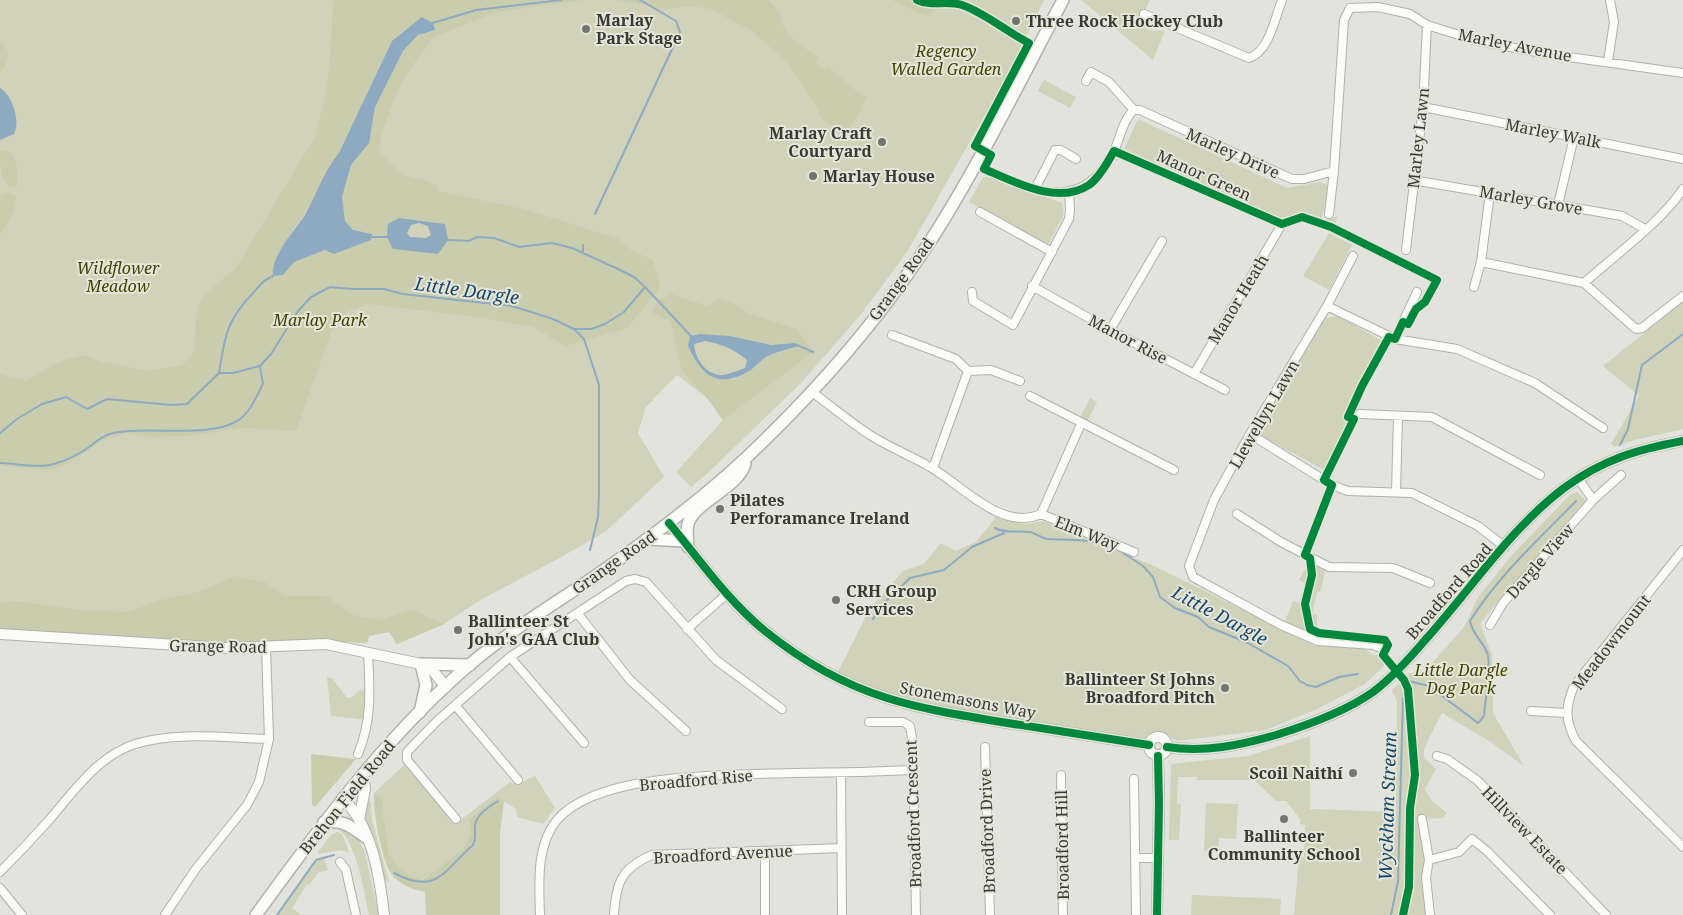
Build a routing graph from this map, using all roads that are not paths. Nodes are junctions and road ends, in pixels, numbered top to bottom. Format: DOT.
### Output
graph roads {
  1 [pos="1063,0"];
  2 [pos="1282,0"];
  3 [pos="1346,0"];
  4 [pos="1610,0"];
  5 [pos="1350,8"];
  6 [pos="1144,14"];
  7 [pos="1426,25"];
  8 [pos="1608,61"];
  9 [pos="1683,73"];
  10 [pos="1086,81"];
  11 [pos="1423,107"];
  12 [pos="1134,110"];
  13 [pos="1574,137"];
  14 [pos="1114,151"];
  15 [pos="1076,159"];
  16 [pos="1683,159"];
  17 [pos="975,165"];
  18 [pos="1334,171"];
  19 [pos="1414,180"];
  20 [pos="1035,189"];
  21 [pos="1683,189"];
  22 [pos="1069,192"];
  23 [pos="1490,193"];
  24 [pos="1558,205"];
  25 [pos="980,212"];
  26 [pos="1329,214"];
  27 [pos="1282,224"];
  28 [pos="1646,228"];
  29 [pos="1162,241"];
  30 [pos="1406,250"];
  31 [pos="1052,252"];
  32 [pos="1353,256"];
  33 [pos="1481,262"];
  34 [pos="1584,283"];
  35 [pos="1032,286"];
  36 [pos="1474,287"];
  37 [pos="972,292"];
  38 [pos="1417,292"];
  39 [pos="1683,296"];
  40 [pos="1327,306"];
  41 [pos="1110,330"];
  42 [pos="892,335"];
  43 [pos="1395,339"];
  44 [pos="968,371"];
  45 [pos="1194,374"];
  46 [pos="1020,381"];
  47 [pos="1224,390"];
  48 [pos="812,392"];
  49 [pos="1030,396"];
  50 [pos="1360,414"];
  51 [pos="1398,417"];
  52 [pos="1081,424"];
  53 [pos="1603,428"];
  54 [pos="1250,434"];
  55 [pos="1683,442"];
  56 [pos="747,457"];
  57 [pos="933,468"];
  58 [pos="1174,470"];
  59 [pos="1540,475"];
  60 [pos="1621,476"];
  61 [pos="1578,478"];
  62 [pos="1332,485"];
  63 [pos="1396,492"];
  64 [pos="1593,500"];
  65 [pos="1041,514"];
  66 [pos="1237,514"];
  67 [pos="669,523"];
  68 [pos="649,539"];
  69 [pos="686,544"];
  70 [pos="1504,547"];
  71 [pos="1683,550"];
  72 [pos="1134,552"];
  73 [pos="1304,555"];
  74 [pos="1430,583"];
  75 [pos="727,594"];
  76 [pos="578,614"];
  77 [pos="1490,625"];
  78 [pos="687,628"];
  79 [pos="0,634"];
  80 [pos="266,647"];
  81 [pos="1381,648"];
  82 [pos="368,654"];
  83 [pos="510,657"];
  84 [pos="421,664"];
  85 [pos="470,664"];
  86 [pos="446,687"];
  87 [pos="455,705"];
  88 [pos="782,709"];
  89 [pos="1531,711"];
  90 [pos="420,712"];
  91 [pos="1566,713"];
  92 [pos="869,722"];
  93 [pos="686,731"];
  94 [pos="269,739"];
  95 [pos="584,743"];
  96 [pos="1148,745"];
  97 [pos="985,746"];
  98 [pos="1167,747"];
  99 [pos="358,754"];
  100 [pos="1158,756"];
  101 [pos="1437,756"];
  102 [pos="913,770"];
  103 [pos="841,773"];
  104 [pos="1061,775"];
  105 [pos="363,776"];
  106 [pos="518,780"];
  107 [pos="1134,780"];
  108 [pos="342,798"];
  109 [pos="456,819"];
  110 [pos="1422,819"];
  111 [pos="359,820"];
  112 [pos="324,822"];
  113 [pos="366,838"];
  114 [pos="1683,847"];
  115 [pos="842,848"];
  116 [pos="765,852"];
  117 [pos="1135,858"];
  118 [pos="1159,858"];
  119 [pos="1429,860"];
  120 [pos="340,862"];
  121 [pos="0,872"];
  122 [pos="0,888"];
  123 [pos="22,915"];
  124 [pos="165,915"];
  125 [pos="256,915"];
  126 [pos="356,915"];
  127 [pos="384,915"];
  128 [pos="540,915"];
  129 [pos="614,915"];
  130 [pos="765,915"];
  131 [pos="842,915"];
  132 [pos="916,915"];
  133 [pos="990,915"];
  134 [pos="1063,915"];
  135 [pos="1136,915"];
  136 [pos="1157,915"];
  137 [pos="1430,915"];
  138 [pos="1550,915"];
  139 [pos="1605,915"];
  1 -- 17 [label="main road, Grange Road"];
  2 -- 6 [label="street"];
  3 -- 5 [label="street"];
  4 -- 8 [label="street"];
  5 -- 7 [label="street, Marley Avenue"];
  5 -- 18 [label="street"];
  7 -- 8 [label="street, Marley Avenue"];
  7 -- 11 [label="street, Marley Lawn"];
  8 -- 9 [label="street, Marley Avenue"];
  10 -- 12 [label="street"];
  11 -- 13 [label="street, Marley Walk"];
  11 -- 19 [label="street, Marley Lawn"];
  12 -- 14 [label="street"];
  12 -- 18 [label="street, Marley Drive"];
  13 -- 16 [label="street, Marley Walk"];
  13 -- 24 [label="street"];
  14 -- 22 [label="street"];
  14 -- 27 [label="street, Manor Green"];
  15 -- 20 [label="street"];
  17 -- 20 [label="street"];
  17 -- 48 [label="main road, Grange Road"];
  18 -- 26 [label="street"];
  19 -- 23 [label="street, Marley Grove"];
  19 -- 30 [label="street, Marley Lawn"];
  20 -- 22 [label="street"];
  21 -- 28 [label="street"];
  22 -- 31 [label="street"];
  23 -- 24 [label="street, Marley Grove"];
  23 -- 33 [label="street"];
  24 -- 28 [label="street, Marley Grove"];
  25 -- 31 [label="street"];
  27 -- 45 [label="street, Manor Heath"];
  28 -- 34 [label="street"];
  29 -- 41 [label="street"];
  31 -- 35 [label="street"];
  32 -- 40 [label="street, Llewellyn Lawn"];
  33 -- 34 [label="street"];
  33 -- 36 [label="street"];
  34 -- 39 [label="street"];
  35 -- 37 [label="street"];
  35 -- 41 [label="street, Manor Rise"];
  38 -- 43 [label="street"];
  40 -- 43 [label="street"];
  40 -- 54 [label="street, Llewellyn Lawn"];
  41 -- 45 [label="street, Manor Rise"];
  42 -- 44 [label="street"];
  43 -- 53 [label="street"];
  44 -- 46 [label="street"];
  44 -- 57 [label="street"];
  45 -- 47 [label="street, Manor Rise"];
  48 -- 56 [label="main road, Grange Road"];
  48 -- 57 [label="street"];
  49 -- 52 [label="street"];
  50 -- 51 [label="street"];
  51 -- 59 [label="street"];
  51 -- 63 [label="street"];
  52 -- 58 [label="street"];
  52 -- 65 [label="street"];
  54 -- 62 [label="street"];
  54 -- 81 [label="street, Llewellyn Lawn"];
  55 -- 61 [label="street, Broadford Road"];
  56 -- 67 [label="main road, Grange Road"];
  56 -- 69 [label="main road"];
  57 -- 65 [label="street"];
  60 -- 64 [label="street, Dargle View"];
  61 -- 64 [label="street"];
  61 -- 70 [label="street, Broadford Road"];
  62 -- 63 [label="street"];
  62 -- 73 [label="street"];
  63 -- 70 [label="street"];
  64 -- 77 [label="street, Dargle View"];
  65 -- 72 [label="street, Elm Way"];
  66 -- 73 [label="street"];
  67 -- 68 [label="main road, Grange Road"];
  67 -- 69 [label="street, Stonemasons Way"];
  68 -- 69 [label="main road"];
  68 -- 85 [label="main road, Grange Road"];
  69 -- 75 [label="street, Stonemasons Way"];
  70 -- 98 [label="street, Broadford Road"];
  71 -- 91 [label="street, Meadowmount"];
  73 -- 74 [label="street"];
  75 -- 78 [label="street"];
  75 -- 96 [label="street, Stonemasons Way"];
  76 -- 78 [label="street"];
  76 -- 83 [label="street"];
  76 -- 93 [label="street"];
  78 -- 88 [label="street"];
  79 -- 80 [label="street, Grange Road"];
  80 -- 82 [label="street, Grange Road"];
  80 -- 94 [label="street"];
  82 -- 84 [label="street, Grange Road"];
  82 -- 99 [label="street"];
  83 -- 87 [label="street"];
  83 -- 95 [label="street"];
  84 -- 85 [label="main road"];
  84 -- 86 [label="street, Grange Road"];
  84 -- 90 [label="main road"];
  85 -- 86 [label="main road, Grange Road"];
  86 -- 90 [label="main road, Brehon Field Road"];
  87 -- 106 [label="street"];
  87 -- 109 [label="street"];
  89 -- 91 [label="street"];
  90 -- 105 [label="main road, Brehon Field Road"];
  91 -- 114 [label="street"];
  92 -- 102 [label="street, Broadford Crescent"];
  94 -- 121 [label="street"];
  94 -- 124 [label="street"];
  96 -- 98 [label="street"];
  96 -- 100 [label="street"];
  97 -- 133 [label="street, Broadford Drive"];
  98 -- 100 [label="street"];
  100 -- 118 [label="street"];
  101 -- 139 [label="street, Hillview Estate"];
  102 -- 103 [label="street, Broadford Rise"];
  102 -- 132 [label="street, Broadford Crescent"];
  103 -- 115 [label="street"];
  103 -- 128 [label="street, Broadford Rise"];
  104 -- 134 [label="street, Broadford Hill"];
  105 -- 108 [label="main road, Brehon Field Road"];
  105 -- 111 [label="street"];
  107 -- 117 [label="street"];
  108 -- 111 [label="street"];
  108 -- 112 [label="main road, Brehon Field Road"];
  110 -- 119 [label="street"];
  111 -- 113 [label="street"];
  112 -- 113 [label="main road"];
  112 -- 125 [label="main road, Brehon Field Road"];
  113 -- 127 [label="street"];
  115 -- 116 [label="street, Broadford Avenue"];
  115 -- 131 [label="street"];
  116 -- 129 [label="street, Broadford Avenue"];
  116 -- 130 [label="street"];
  117 -- 118 [label="street"];
  117 -- 135 [label="street"];
  118 -- 136 [label="street"];
  119 -- 137 [label="street"];
  119 -- 138 [label="street"];
  120 -- 126 [label="street"];
  122 -- 123 [label="street"];
}
